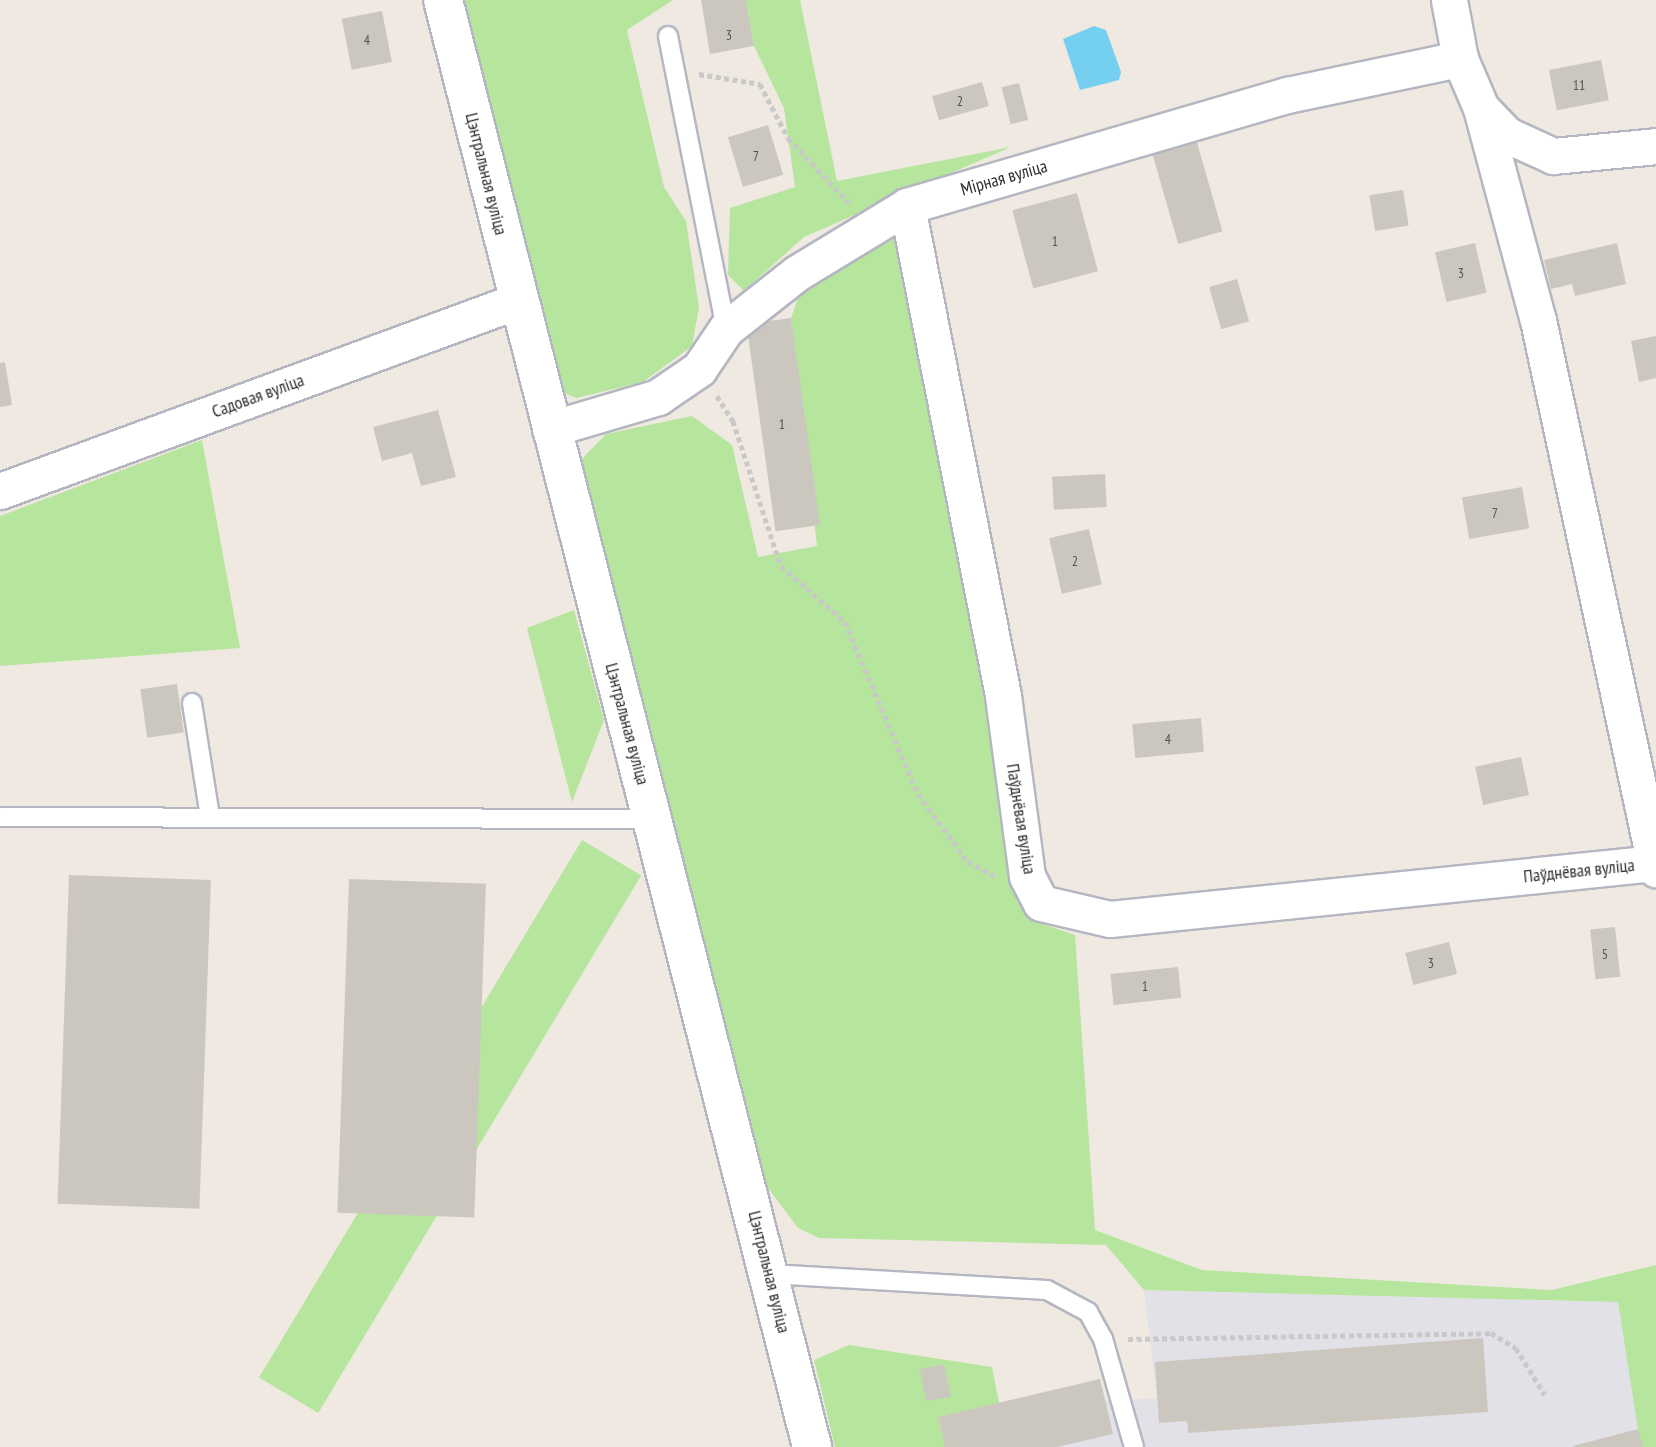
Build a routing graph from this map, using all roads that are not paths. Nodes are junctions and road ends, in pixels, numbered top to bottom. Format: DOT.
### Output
graph roads {
  1 [pos="443,0"];
  2 [pos="1449,0"];
  3 [pos="668,36"];
  4 [pos="1460,59"];
  5 [pos="1481,108"];
  6 [pos="1656,146"];
  7 [pos="907,206"];
  8 [pos="517,301"];
  9 [pos="726,330"];
  10 [pos="550,429"];
  11 [pos="0,491"];
  12 [pos="192,703"];
  13 [pos="0,817"];
  14 [pos="210,817"];
  15 [pos="652,819"];
  16 [pos="1656,865"];
  17 [pos="770,1274"];
  18 [pos="812,1447"];
  19 [pos="1134,1447"];
  1 -- 8 [label="street, Цэнтральная вуліца"];
  2 -- 4 [label="street"];
  3 -- 9 [label="lane"];
  4 -- 5 [label="street"];
  4 -- 7 [label="street, Мірная вуліца"];
  5 -- 6 [label="street"];
  5 -- 16 [label="street"];
  7 -- 9 [label="street, Мірная вуліца"];
  7 -- 16 [label="street, Паўднёвая вуліца"];
  8 -- 10 [label="street, Цэнтральная вуліца"];
  8 -- 11 [label="street, Садовая вуліца"];
  9 -- 10 [label="street, Мірная вуліца"];
  10 -- 15 [label="street, Цэнтральная вуліца"];
  12 -- 14 [label="lane"];
  13 -- 14 [label="lane"];
  14 -- 15 [label="lane"];
  15 -- 17 [label="street, Цэнтральная вуліца"];
  17 -- 18 [label="street, Цэнтральная вуліца"];
  17 -- 19 [label="lane"];
}
